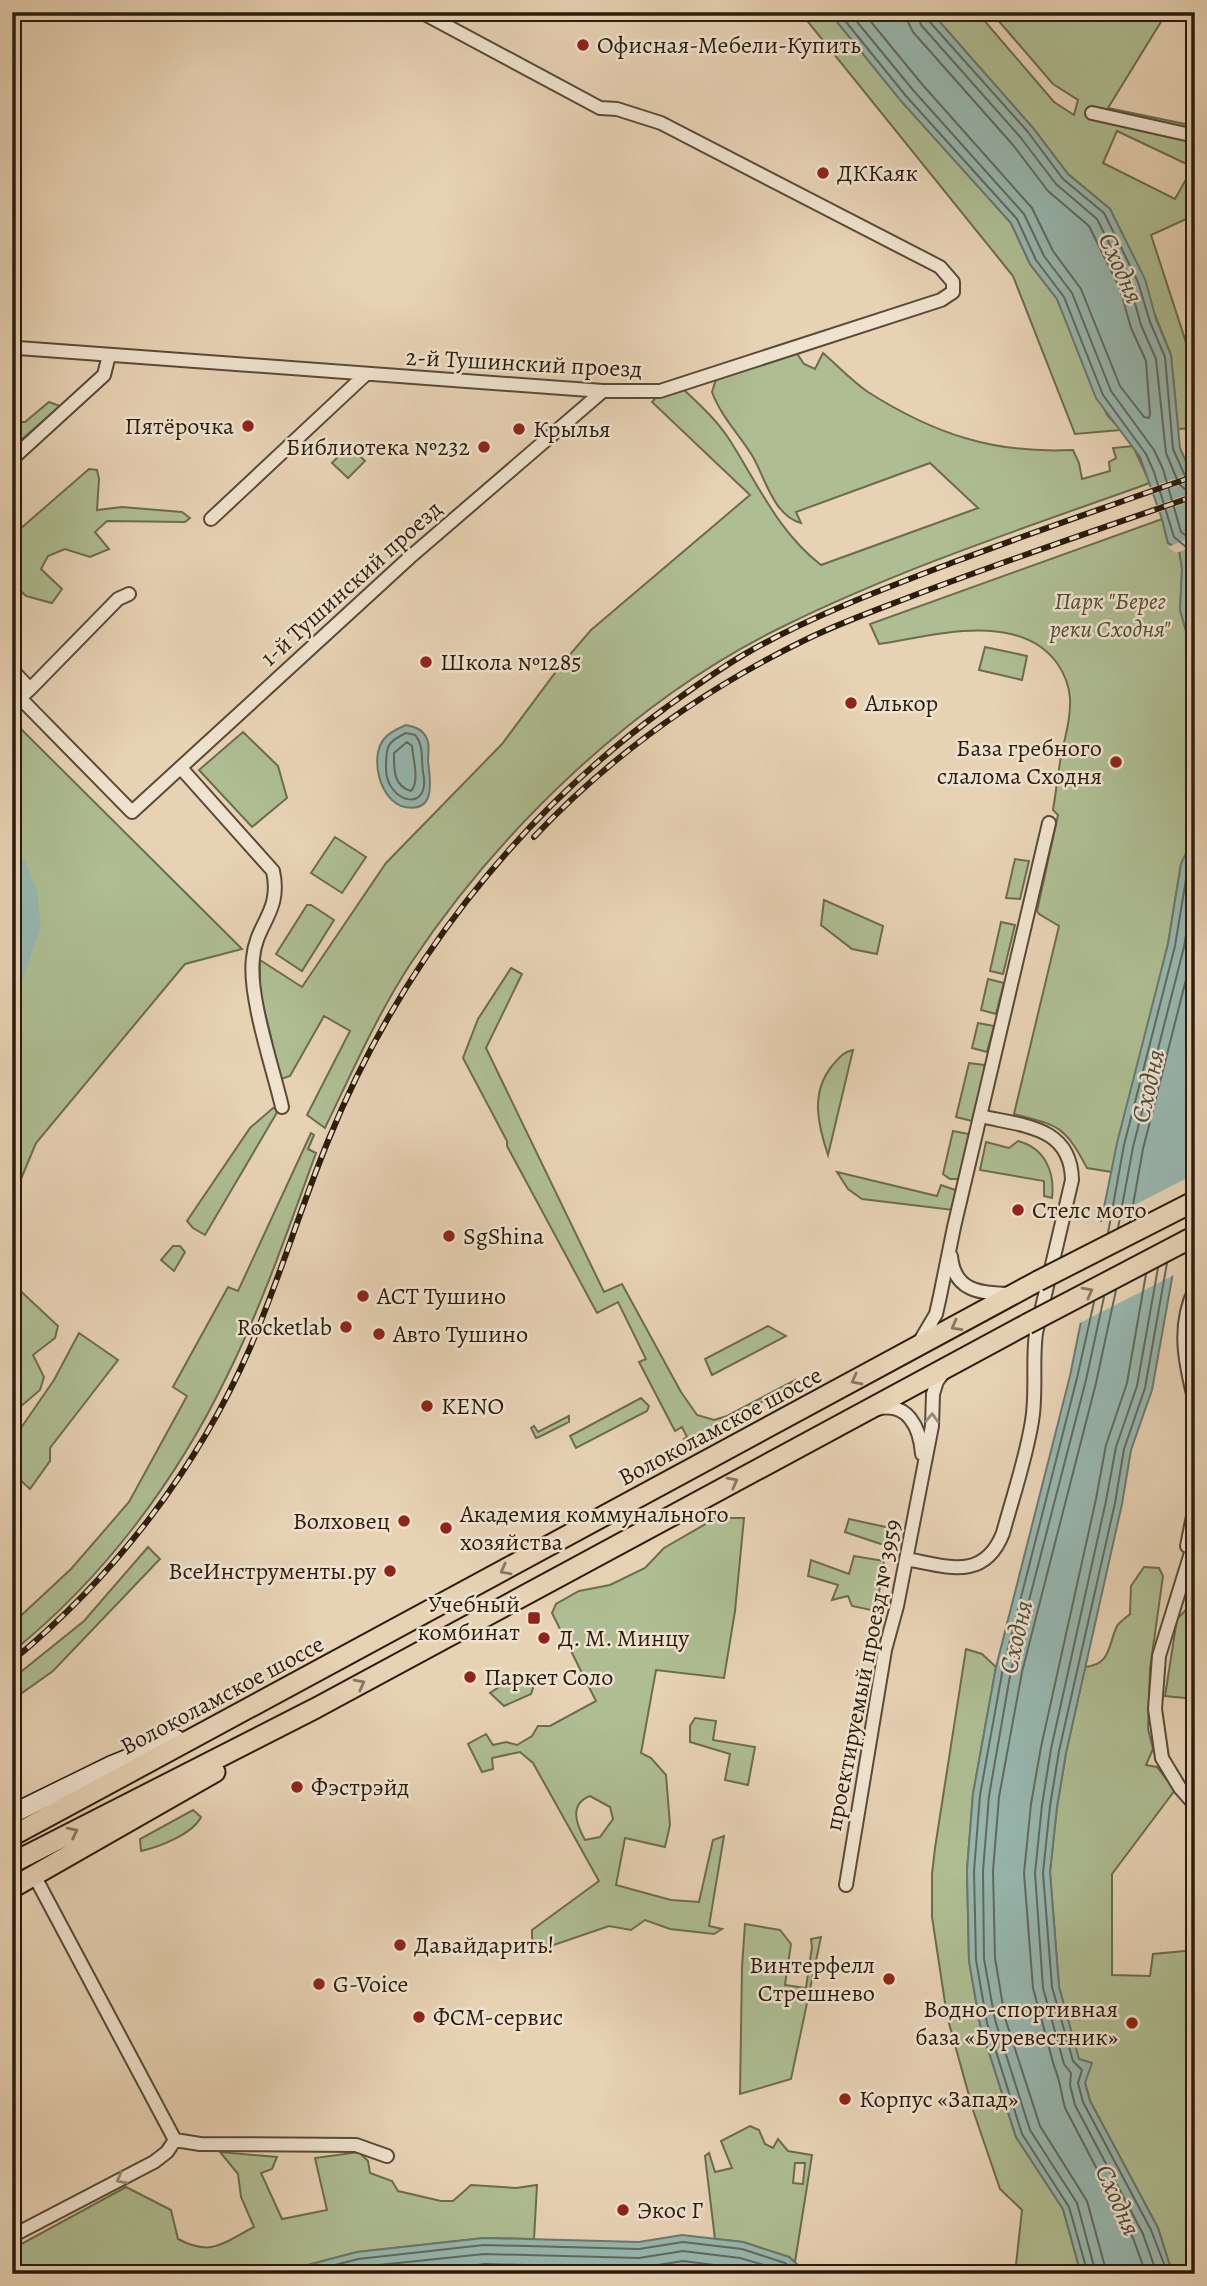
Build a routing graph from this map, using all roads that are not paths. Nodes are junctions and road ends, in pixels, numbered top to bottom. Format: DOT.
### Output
graph roads {
  1 [pos="421,12"];
  2 [pos="1092,113"];
  3 [pos="1195,136"];
  4 [pos="18,348"];
  5 [pos="109,355"];
  6 [pos="365,375"];
  7 [pos="603,391"];
  8 [pos="12,459"];
  9 [pos="211,519"];
  10 [pos="129,594"];
  11 [pos="12,670"];
  12 [pos="30,689"];
  13 [pos="181,768"];
  14 [pos="1049,823"];
  15 [pos="282,1107"];
  16 [pos="980,1116"];
  17 [pos="1195,1201"];
  18 [pos="1195,1236"];
  19 [pos="950,1242"];
  20 [pos="1195,1289"];
  21 [pos="1014,1294"];
  22 [pos="1195,1341"];
  23 [pos="916,1348"];
  24 [pos="1186,1361"];
  25 [pos="947,1367"];
  26 [pos="1193,1390"];
  27 [pos="1195,1402"];
  28 [pos="863,1413"];
  29 [pos="923,1472"];
  30 [pos="1195,1506"];
  31 [pos="1195,1540"];
  32 [pos="906,1559"];
  33 [pos="1181,1581"];
  34 [pos="1195,1583"];
  35 [pos="240,1713"];
  36 [pos="306,1713"];
  37 [pos="1195,1805"];
  38 [pos="12,1814"];
  39 [pos="12,1836"];
  40 [pos="12,1863"];
  41 [pos="35,1877"];
  42 [pos="846,1885"];
  43 [pos="12,1888"];
  44 [pos="175,2140"];
  45 [pos="387,2156"];
  46 [pos="12,2236"];
  1 -- 7 [label="street, 2-й Тушинский проезд"];
  2 -- 3 [label="street"];
  4 -- 5 [label="street, 2-й Тушинский проезд"];
  5 -- 6 [label="street, 2-й Тушинский проезд"];
  5 -- 8 [label="street"];
  6 -- 7 [label="street, 2-й Тушинский проезд"];
  6 -- 9 [label="street"];
  7 -- 13 [label="street, 1-й Тушинский проезд"];
  10 -- 12 [label="street"];
  11 -- 12 [label="street"];
  12 -- 13 [label="street, 1-й Тушинский проезд"];
  13 -- 15 [label="street"];
  14 -- 16 [label="street"];
  16 -- 19 [label="street"];
  16 -- 32 [label="street"];
  17 -- 21 [label="main road, Волоколамское шоссе, bridge"];
  25 -- 18 [label="main road, one-way, bridge"];
  19 -- 21 [label="street"];
  19 -- 23 [label="street"];
  20 -- 24 [label="street"];
  21 -- 23 [label="main road, Волоколамское шоссе, one-way"];
  22 -- 24 [label="street"];
  23 -- 35 [label="main road, Волоколамское шоссе, one-way"];
  24 -- 26 [label="street"];
  25 -- 28 [label="main road"];
  29 -- 25 [label="street, проектируемый проезд № 3959, one-way"];
  26 -- 27 [label="street"];
  28 -- 29 [label="street, проектируемый проезд № 3959"];
  36 -- 28 [label="main road, one-way"];
  29 -- 32 [label="street, проектируемый проезд № 3959"];
  30 -- 33 [label="street"];
  31 -- 33 [label="street"];
  32 -- 42 [label="street, проектируемый проезд № 3959"];
  33 -- 34 [label="street"];
  33 -- 37 [label="street"];
  35 -- 38 [label="main road"];
  35 -- 39 [label="main road, Волоколамское шоссе"];
  40 -- 36 [label="main road, one-way"];
  36 -- 41 [label="main road"];
  41 -- 43 [label="main road"];
  41 -- 44 [label="street"];
  44 -- 45 [label="street"];
  44 -- 46 [label="street, one-way"];
}
